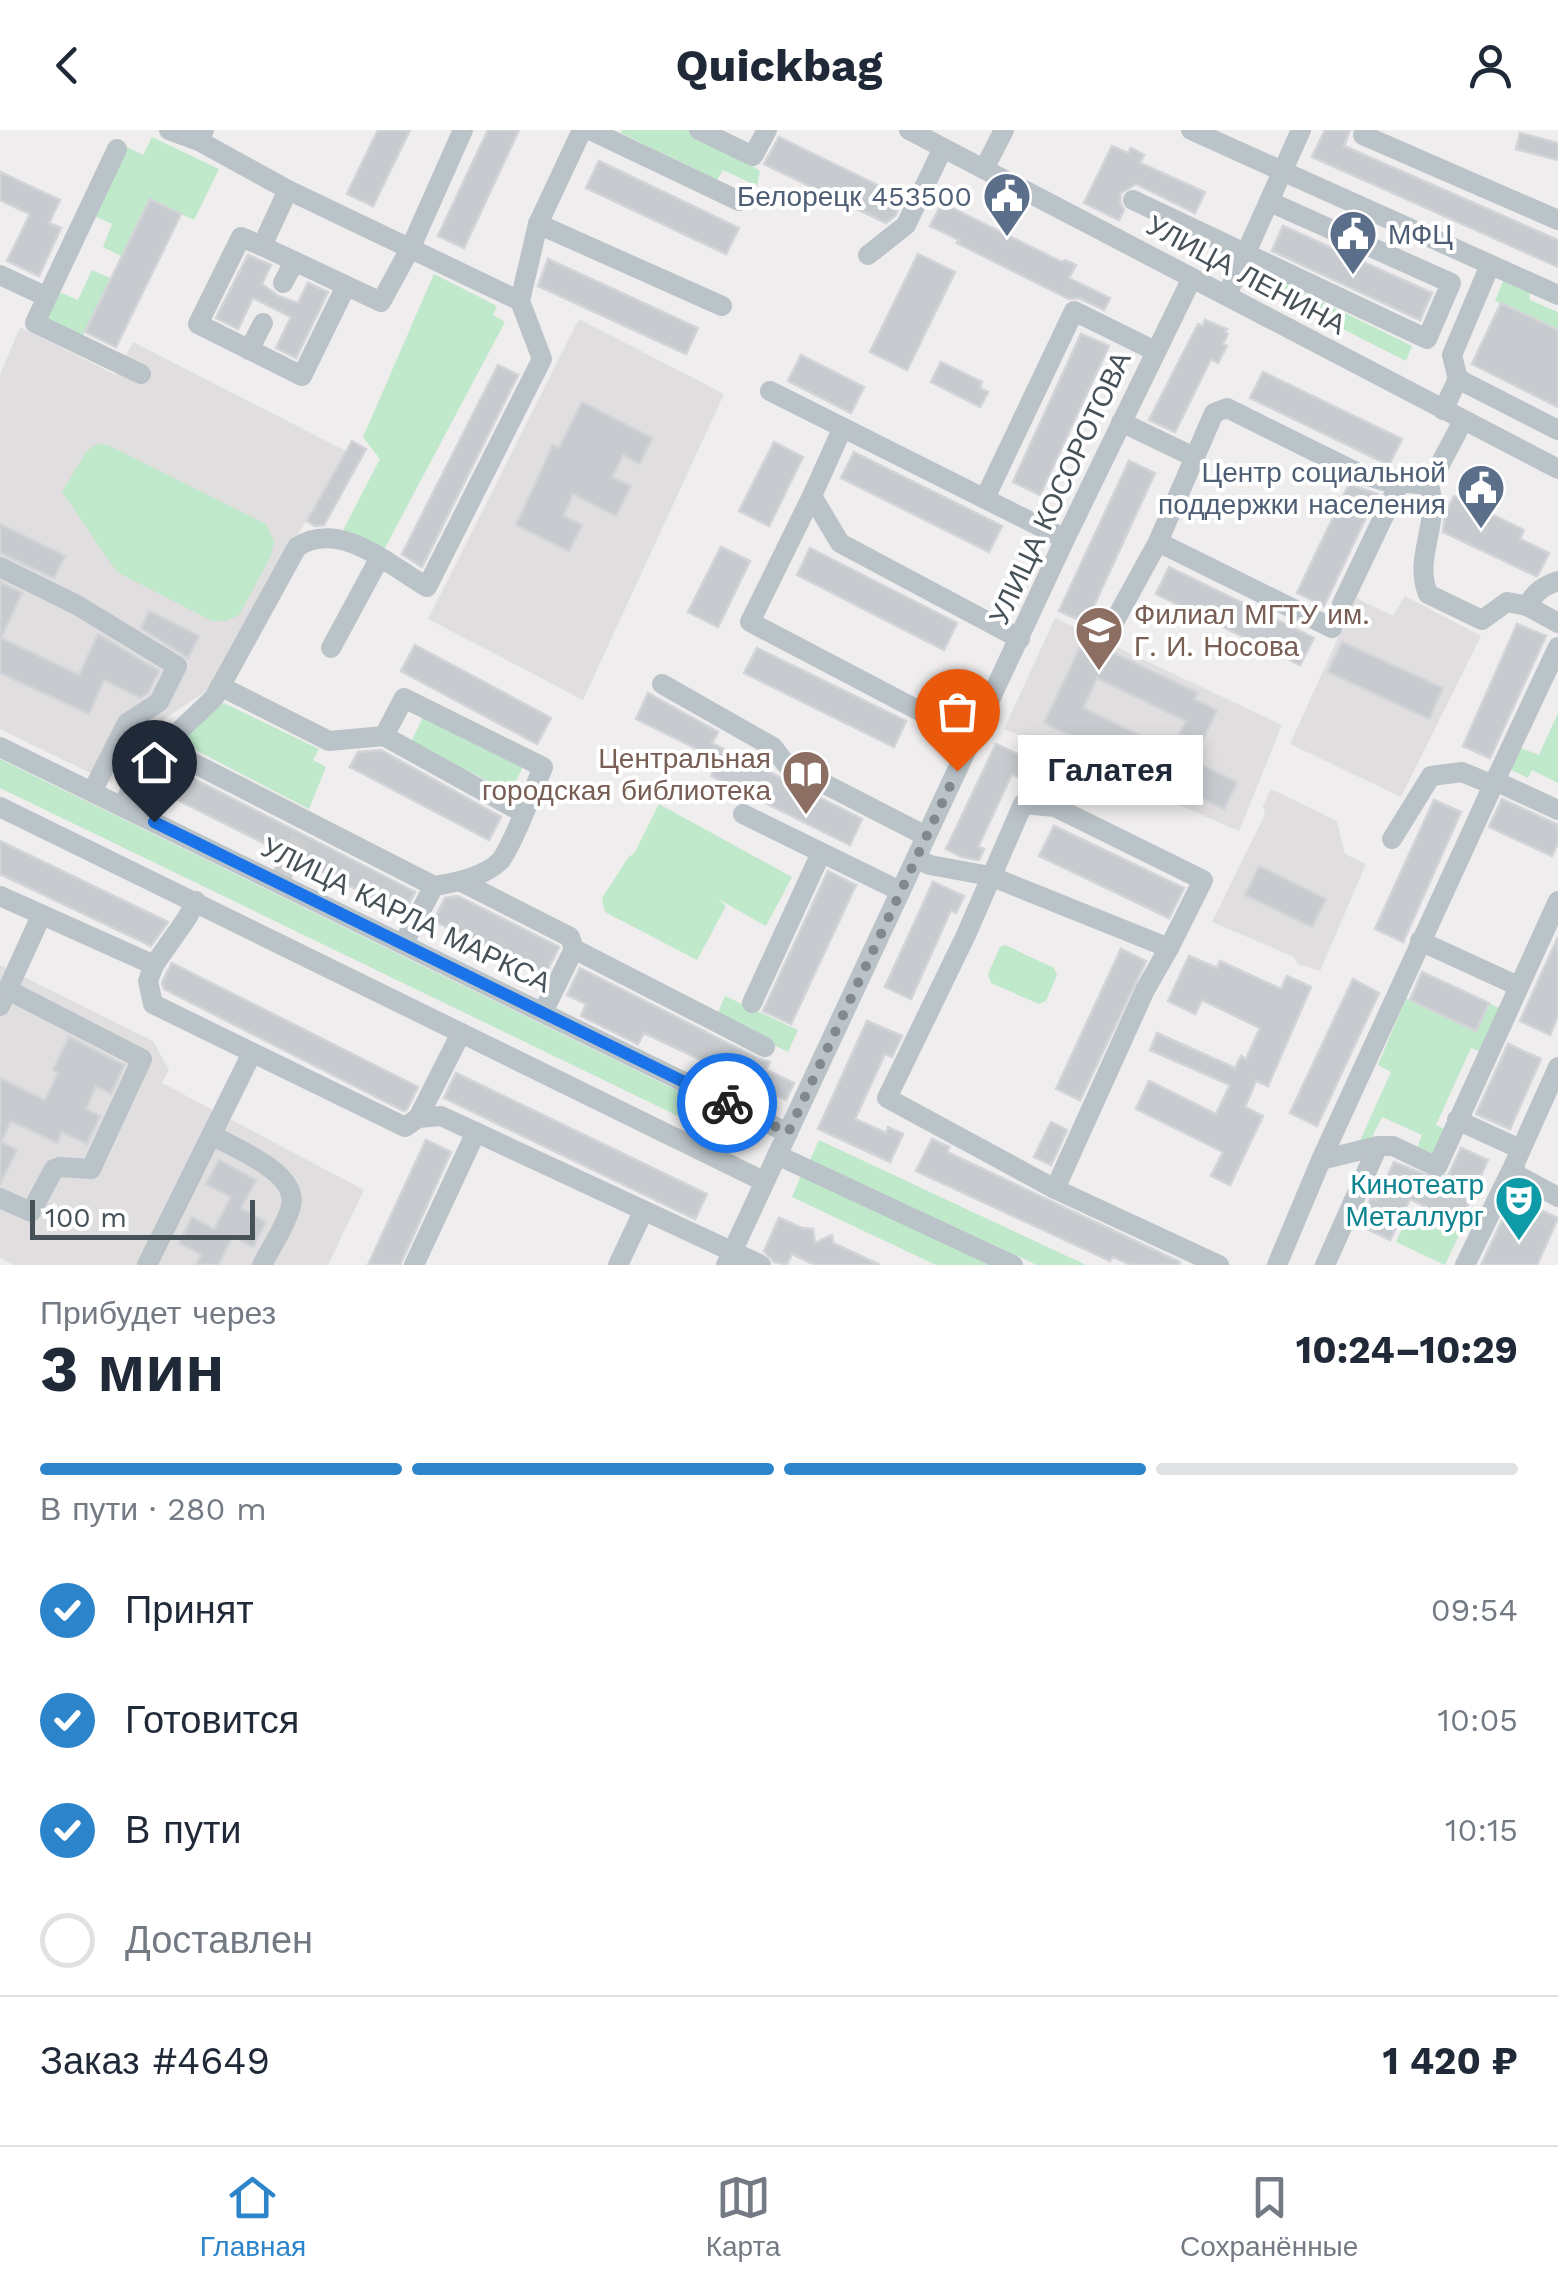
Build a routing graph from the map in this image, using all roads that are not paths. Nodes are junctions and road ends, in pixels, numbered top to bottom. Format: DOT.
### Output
graph roads {
  1 [pos="169,130"];
  2 [pos="463,130"];
  3 [pos="582,130"];
  4 [pos="590,130"];
  5 [pos="699,130"];
  6 [pos="768,130"];
  7 [pos="909,130"];
  8 [pos="1004,130"];
  9 [pos="1192,130"];
  10 [pos="1300,130"];
  11 [pos="1364,130"];
  12 [pos="202,136"];
  13 [pos="943,148"];
  14 [pos="117,149"];
  15 [pos="984,168"];
  16 [pos="1282,172"];
  17 [pos="288,190"];
  18 [pos="1133,200"];
  19 [pos="739,201"];
  20 [pos="1270,202"];
  21 [pos="1558,220"];
  22 [pos="538,224"];
  23 [pos="262,246"];
  24 [pos="410,247"];
  25 [pos="1246,252"];
  26 [pos="868,255"];
  27 [pos="294,262"];
  28 [pos="1490,265"];
  29 [pos="0,275"];
  30 [pos="1192,278"];
  31 [pos="283,283"];
  32 [pos="346,286"];
  33 [pos="1227,295"];
  34 [pos="1558,295"];
  35 [pos="47,297"];
  36 [pos="520,301"];
  37 [pos="722,306"];
  38 [pos="263,323"];
  39 [pos="250,350"];
  40 [pos="1155,350"];
  41 [pos="141,374"];
  42 [pos="1458,378"];
  43 [pos="770,391"];
  44 [pos="1443,410"];
  45 [pos="1463,420"];
  46 [pos="1121,422"];
  47 [pos="842,429"];
  48 [pos="1558,430"];
  49 [pos="1194,457"];
  50 [pos="1558,469"];
  51 [pos="1400,482"];
  52 [pos="1429,485"];
  53 [pos="812,496"];
  54 [pos="985,498"];
  55 [pos="1065,539"];
  56 [pos="1158,542"];
  57 [pos="380,560"];
  58 [pos="0,567"];
  59 [pos="1558,582"];
  60 [pos="1342,604"];
  61 [pos="1527,606"];
  62 [pos="1558,623"];
  63 [pos="1332,628"];
  64 [pos="1108,633"];
  65 [pos="1020,639"];
  66 [pos="1558,647"];
  67 [pos="331,648"];
  68 [pos="662,684"];
  69 [pos="220,686"];
  70 [pos="384,736"];
  71 [pos="972,739"];
  72 [pos="0,747"];
  73 [pos="162,747"];
  74 [pos="1494,783"];
  75 [pos="92,792"];
  76 [pos="0,807"];
  77 [pos="123,807"];
  78 [pos="1558,810"];
  79 [pos="523,813"];
  80 [pos="743,814"];
  81 [pos="926,836"];
  82 [pos="1392,838"];
  83 [pos="822,853"];
  84 [pos="916,858"];
  85 [pos="990,876"];
  86 [pos="462,882"];
  87 [pos="434,886"];
  88 [pos="900,891"];
  89 [pos="0,896"];
  90 [pos="196,901"];
  91 [pos="1558,901"];
  92 [pos="41,916"];
  93 [pos="1420,941"];
  94 [pos="403,944"];
  95 [pos="1169,948"];
  96 [pos="574,949"];
  97 [pos="154,964"];
  98 [pos="1518,986"];
  99 [pos="4,998"];
  100 [pos="752,1004"];
  101 [pos="543,1012"];
  102 [pos="461,1033"];
  103 [pos="765,1047"];
  104 [pos="252,1052"];
  105 [pos="1558,1067"];
  106 [pos="418,1118"];
  107 [pos="1457,1120"];
  108 [pos="476,1132"];
  109 [pos="788,1133"];
  110 [pos="212,1135"];
  111 [pos="1378,1146"];
  112 [pos="777,1155"];
  113 [pos="1517,1157"];
  114 [pos="1321,1160"];
  115 [pos="764,1181"];
  116 [pos="1055,1189"];
  117 [pos="1558,1197"];
  118 [pos="0,1198"];
  119 [pos="642,1212"];
  120 [pos="729,1258"];
  121 [pos="147,1265"];
  122 [pos="262,1265"];
  123 [pos="414,1265"];
  124 [pos="618,1265"];
  125 [pos="761,1265"];
  126 [pos="1013,1265"];
  127 [pos="1219,1265"];
  128 [pos="1276,1265"];
  129 [pos="1325,1265"];
  130 [pos="1466,1265"];
  1 -- 12 [label="street"];
  2 -- 24 [label="street"];
  3 -- 22 [label="street"];
  4 -- 19 [label="street"];
  5 -- 6 [label="street"];
  7 -- 13 [label="street, УЛИЦА ЛЕНИНА"];
  8 -- 15 [label="street"];
  9 -- 16 [label="street"];
  10 -- 16 [label="street"];
  11 -- 21 [label="street"];
  12 -- 17 [label="street"];
  13 -- 15 [label="street, УЛИЦА ЛЕНИНА"];
  13 -- 26 [label="street"];
  14 -- 35 [label="street"];
  15 -- 30 [label="street, УЛИЦА ЛЕНИНА"];
  16 -- 20 [label="street"];
  16 -- 28 [label="street"];
  17 -- 23 [label="street"];
  17 -- 24 [label="street"];
  18 -- 25 [label="street"];
  20 -- 25 [label="street"];
  20 -- 25 [label="street"];
  22 -- 36 [label="street"];
  22 -- 37 [label="street"];
  23 -- 27 [label="street"];
  23 -- 39 [label="street"];
  24 -- 32 [label="street"];
  24 -- 36 [label="street"];
  25 -- 33 [label="street"];
  27 -- 31 [label="street"];
  27 -- 32 [label="street"];
  28 -- 34 [label="street"];
  28 -- 42 [label="street"];
  29 -- 35 [label="street"];
  30 -- 33 [label="street, УЛИЦА ЛЕНИНА"];
  30 -- 40 [label="street, УЛИЦА КОСОРОТОВА"];
  32 -- 39 [label="street"];
  33 -- 44 [label="street, УЛИЦА ЛЕНИНА"];
  35 -- 41 [label="street"];
  36 -- 57 [label="street"];
  38 -- 39 [label="street"];
  40 -- 46 [label="street, УЛИЦА КОСОРОТОВА"];
  40 -- 54 [label="street"];
  42 -- 44 [label="street"];
  42 -- 48 [label="street"];
  43 -- 47 [label="street"];
  44 -- 45 [label="street, УЛИЦА ЛЕНИНА"];
  45 -- 50 [label="street, УЛИЦА ЛЕНИНА"];
  45 -- 52 [label="street"];
  46 -- 49 [label="street"];
  46 -- 55 [label="street, УЛИЦА КОСОРОТОВА"];
  47 -- 53 [label="street"];
  47 -- 54 [label="street"];
  49 -- 51 [label="street"];
  49 -- 56 [label="street"];
  51 -- 52 [label="street"];
  51 -- 60 [label="street"];
  52 -- 61 [label="street"];
  53 -- 65 [label="street"];
  53 -- 71 [label="street"];
  54 -- 55 [label="street"];
  55 -- 65 [label="street, УЛИЦА КОСОРОТОВА"];
  56 -- 63 [label="street"];
  56 -- 64 [label="street"];
  57 -- 67 [label="street"];
  57 -- 69 [label="street"];
  58 -- 75 [label="street"];
  59 -- 61 [label="street"];
  61 -- 62 [label="street"];
  65 -- 71 [label="street, УЛИЦА КОСОРОТОВА"];
  66 -- 74 [label="street"];
  68 -- 81 [label="street"];
  69 -- 70 [label="street"];
  69 -- 73 [label="street"];
  70 -- 79 [label="street"];
  70 -- 79 [label="street"];
  71 -- 81 [label="street, УЛИЦА КОСОРОТОВА"];
  72 -- 75 [label="street, УЛИЦА КАРЛА МАРКСА"];
  73 -- 77 [label="street"];
  73 -- 87 [label="street"];
  74 -- 78 [label="street"];
  74 -- 82 [label="street"];
  74 -- 93 [label="street"];
  75 -- 77 [label="street, УЛИЦА КАРЛА МАРКСА"];
  76 -- 90 [label="street"];
  77 -- 94 [label="street, УЛИЦА КАРЛА МАРКСА"];
  79 -- 86 [label="street"];
  80 -- 83 [label="street"];
  81 -- 84 [label="street, УЛИЦА КОСОРОТОВА"];
  83 -- 88 [label="street"];
  83 -- 100 [label="street"];
  84 -- 85 [label="street"];
  84 -- 88 [label="street, УЛИЦА КОСОРОТОВА"];
  85 -- 95 [label="street"];
  85 -- 95 [label="street"];
  85 -- 116 [label="street"];
  86 -- 87 [label="street"];
  86 -- 96 [label="street"];
  87 -- 94 [label="street"];
  88 -- 109 [label="street, УЛИЦА КОСОРОТОВА"];
  89 -- 92 [label="street"];
  90 -- 97 [label="street"];
  90 -- 102 [label="street"];
  91 -- 98 [label="street"];
  92 -- 97 [label="street"];
  92 -- 99 [label="street"];
  93 -- 98 [label="street"];
  93 -- 114 [label="street"];
  94 -- 101 [label="street, УЛИЦА КАРЛА МАРКСА"];
  95 -- 116 [label="street"];
  96 -- 101 [label="street"];
  96 -- 103 [label="street"];
  97 -- 104 [label="street"];
  98 -- 107 [label="street"];
  99 -- 118 [label="street"];
  101 -- 109 [label="street, УЛИЦА КАРЛА МАРКСА"];
  102 -- 106 [label="street"];
  102 -- 115 [label="street"];
  104 -- 106 [label="street"];
  104 -- 110 [label="street"];
  105 -- 113 [label="street"];
  106 -- 108 [label="street"];
  107 -- 111 [label="street"];
  107 -- 113 [label="street"];
  108 -- 119 [label="street"];
  108 -- 123 [label="street"];
  109 -- 112 [label="street, УЛИЦА КОСОРОТОВА"];
  110 -- 121 [label="street"];
  110 -- 122 [label="street"];
  111 -- 114 [label="street"];
  111 -- 129 [label="street"];
  112 -- 115 [label="street, УЛИЦА КОСОРОТОВА"];
  112 -- 126 [label="street"];
  113 -- 117 [label="street"];
  113 -- 130 [label="street"];
  114 -- 128 [label="street"];
  115 -- 120 [label="street, УЛИЦА КОСОРОТОВА"];
  116 -- 127 [label="street"];
  119 -- 120 [label="street"];
  119 -- 124 [label="street"];
  120 -- 125 [label="street"];
}
